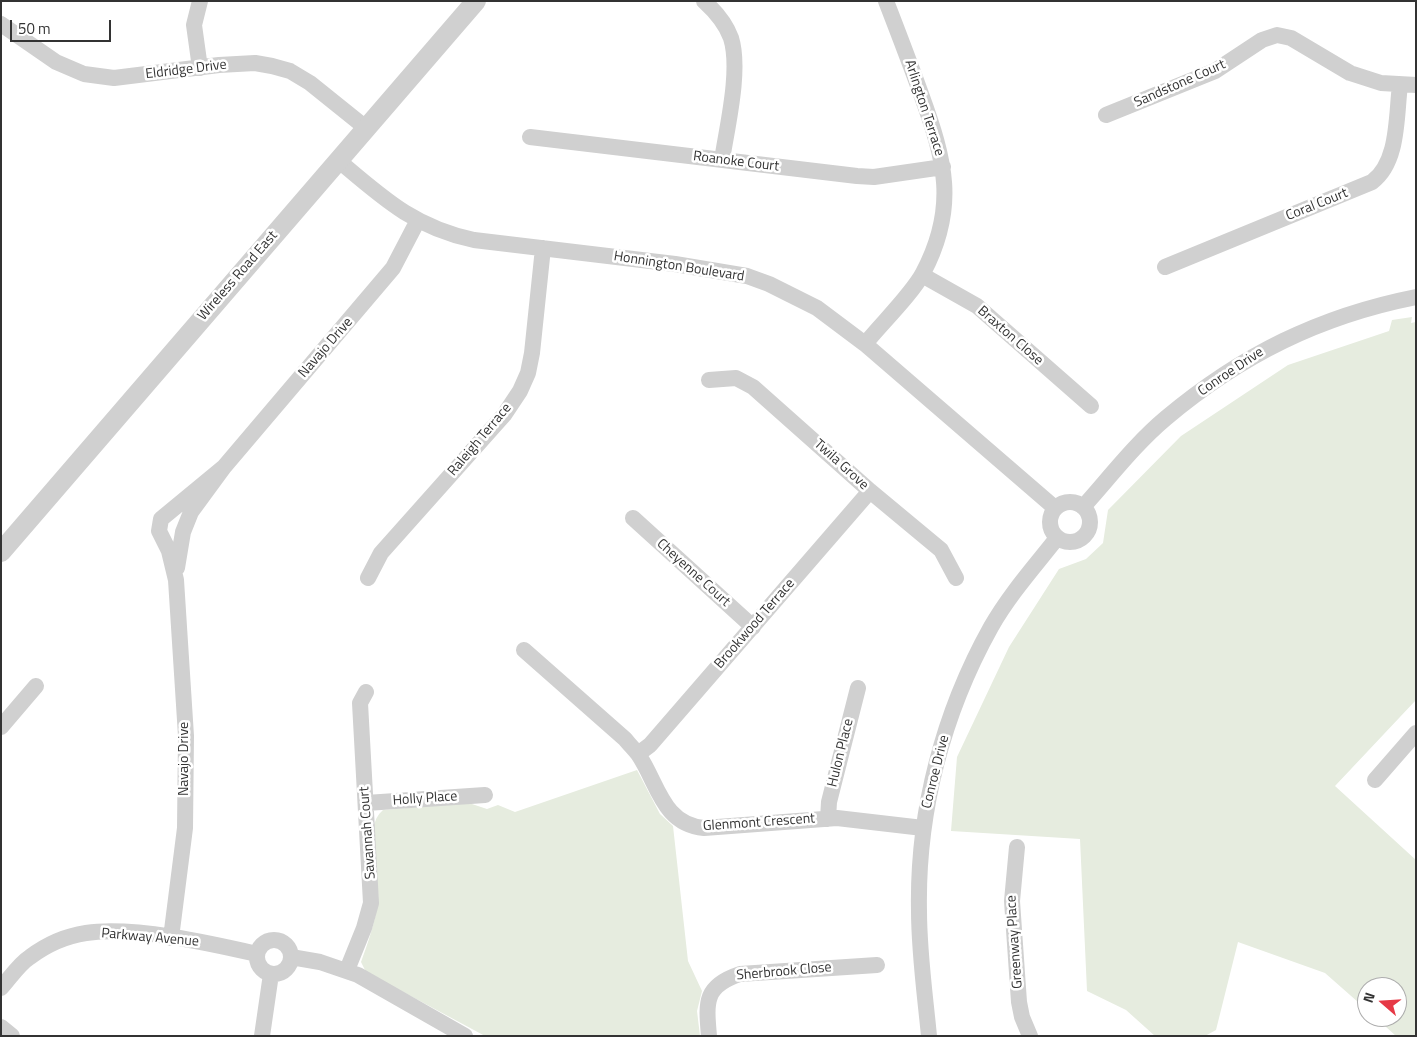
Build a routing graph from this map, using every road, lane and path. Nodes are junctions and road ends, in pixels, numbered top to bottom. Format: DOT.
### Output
graph roads {
  1 [pos="200,1"];
  2 [pos="476,1"];
  3 [pos="704,1"];
  4 [pos="886,1"];
  5 [pos="1,24"];
  6 [pos="200,68"];
  7 [pos="1408,85"];
  8 [pos="1106,116"];
  9 [pos="366,128"];
  10 [pos="530,137"];
  11 [pos="338,160"];
  12 [pos="722,160"];
  13 [pos="943,167"];
  14 [pos="417,222"];
  15 [pos="544,248"];
  16 [pos="1165,267"];
  17 [pos="922,275"];
  18 [pos="1416,297"];
  19 [pos="865,344"];
  20 [pos="709,380"];
  21 [pos="1091,406"];
  22 [pos="224,466"];
  23 [pos="870,491"];
  24 [pos="1083,507"];
  25 [pos="1055,508"];
  26 [pos="633,518"];
  27 [pos="1057,538"];
  28 [pos="1,552"];
  29 [pos="368,578"];
  30 [pos="956,578"];
  31 [pos="176,580"];
  32 [pos="753,627"];
  33 [pos="524,650"];
  34 [pos="36,686"];
  35 [pos="858,688"];
  36 [pos="366,692"];
  37 [pos="1,727"];
  38 [pos="1416,733"];
  39 [pos="638,754"];
  40 [pos="1375,780"];
  41 [pos="484,795"];
  42 [pos="366,803"];
  43 [pos="828,819"];
  44 [pos="923,828"];
  45 [pos="1017,847"];
  46 [pos="171,938"];
  47 [pos="257,954"];
  48 [pos="291,957"];
  49 [pos="877,964"];
  50 [pos="347,970"];
  51 [pos="271,974"];
  52 [pos="1,988"];
  53 [pos="1,1027"];
  54 [pos="12,1036"];
  55 [pos="262,1036"];
  56 [pos="465,1036"];
  57 [pos="709,1036"];
  58 [pos="929,1036"];
  59 [pos="1030,1036"];
  1 -- 6 [label="street"];
  2 -- 9 [label="street, Wireless Road East"];
  3 -- 12 [label="street"];
  4 -- 13 [label="street, Arlington Terrace"];
  5 -- 6 [label="street, Eldridge Drive"];
  6 -- 9 [label="street, Eldridge Drive"];
  7 -- 8 [label="street, Sandstone Court"];
  7 -- 16 [label="street, Coral Court"];
  9 -- 11 [label="street, Wireless Road East"];
  10 -- 12 [label="street, Roanoke Court"];
  11 -- 14 [label="street, Honnington Boulevard"];
  11 -- 28 [label="street, Wireless Road East"];
  12 -- 13 [label="street, Roanoke Court"];
  13 -- 17 [label="street, Arlington Terrace"];
  14 -- 15 [label="street, Honnington Boulevard"];
  14 -- 22 [label="street, Navajo Drive"];
  15 -- 19 [label="street, Honnington Boulevard"];
  15 -- 29 [label="street, Raleigh Terrace"];
  17 -- 19 [label="street, Arlington Terrace"];
  17 -- 21 [label="street, Braxton Close"];
  18 -- 24 [label="street, Conroe Drive"];
  19 -- 25 [label="street, Honnington Boulevard"];
  20 -- 23 [label="street, Twila Grove"];
  22 -- 31 [label="street, Navajo Drive"];
  22 -- 31 [label="street, Navajo Drive"];
  23 -- 30 [label="street, Twila Grove"];
  23 -- 32 [label="street, Brookwood Terrace"];
  24 -- 25 [label="street"];
  24 -- 27 [label="street"];
  25 -- 27 [label="street"];
  26 -- 32 [label="street, Cheyenne Court"];
  27 -- 44 [label="street, Conroe Drive"];
  31 -- 46 [label="street, Navajo Drive"];
  32 -- 39 [label="street, Brookwood Terrace"];
  33 -- 39 [label="street, Glenmont Crescent"];
  34 -- 37 [label="street"];
  35 -- 43 [label="street, Hulon Place"];
  36 -- 42 [label="street, Savannah Court"];
  38 -- 40 [label="street"];
  39 -- 43 [label="street, Glenmont Crescent"];
  41 -- 42 [label="street, Holly Place"];
  42 -- 50 [label="street, Savannah Court"];
  43 -- 44 [label="street, Glenmont Crescent"];
  44 -- 58 [label="street, Conroe Drive"];
  45 -- 59 [label="street, Greenway Place"];
  46 -- 47 [label="street, Parkway Avenue"];
  46 -- 52 [label="street, Parkway Avenue"];
  47 -- 48 [label="street"];
  47 -- 51 [label="street"];
  48 -- 50 [label="street"];
  48 -- 51 [label="street"];
  49 -- 57 [label="street, Sherbrook Close"];
  50 -- 56 [label="street"];
  51 -- 55 [label="street"];
  53 -- 54 [label="street"];
}
